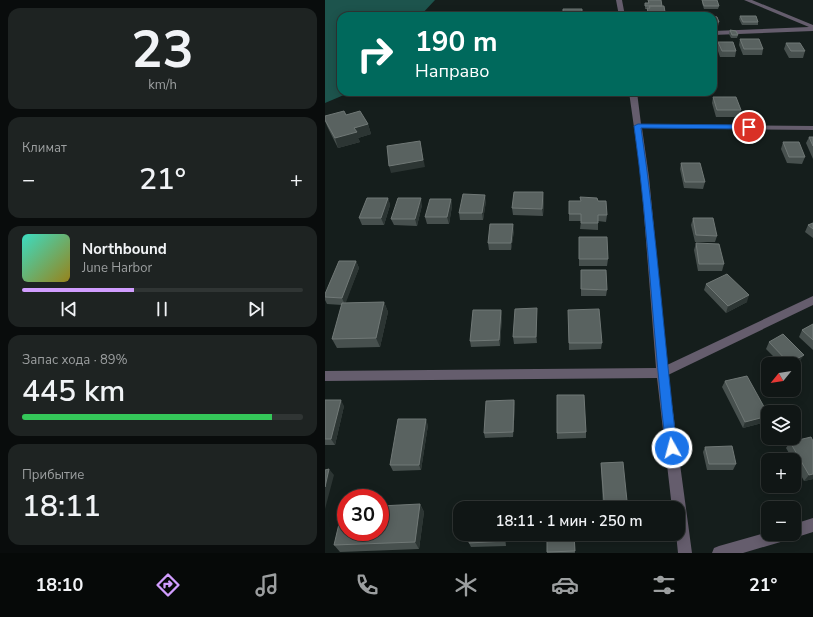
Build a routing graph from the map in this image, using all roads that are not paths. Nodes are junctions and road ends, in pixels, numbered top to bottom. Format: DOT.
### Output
graph roads {
  1 [pos="619,0"];
  2 [pos="747,0"];
  3 [pos="621,12"];
  4 [pos="813,28"];
  5 [pos="717,33"];
  6 [pos="634,96"];
  7 [pos="638,126"];
  8 [pos="813,128"];
  9 [pos="813,300"];
  10 [pos="662,373"];
  11 [pos="325,376"];
  12 [pos="813,525"];
  13 [pos="801,529"];
  14 [pos="761,541"];
  15 [pos="685,553"];
  16 [pos="719,553"];
  1 -- 3 [label="street"];
  2 -- 4 [label="street"];
  4 -- 5 [label="street"];
  6 -- 7 [label="street"];
  7 -- 8 [label="street"];
  7 -- 10 [label="street"];
  9 -- 10 [label="street"];
  10 -- 11 [label="street"];
  10 -- 15 [label="street"];
  12 -- 13 [label="street"];
  14 -- 16 [label="street"];
}
